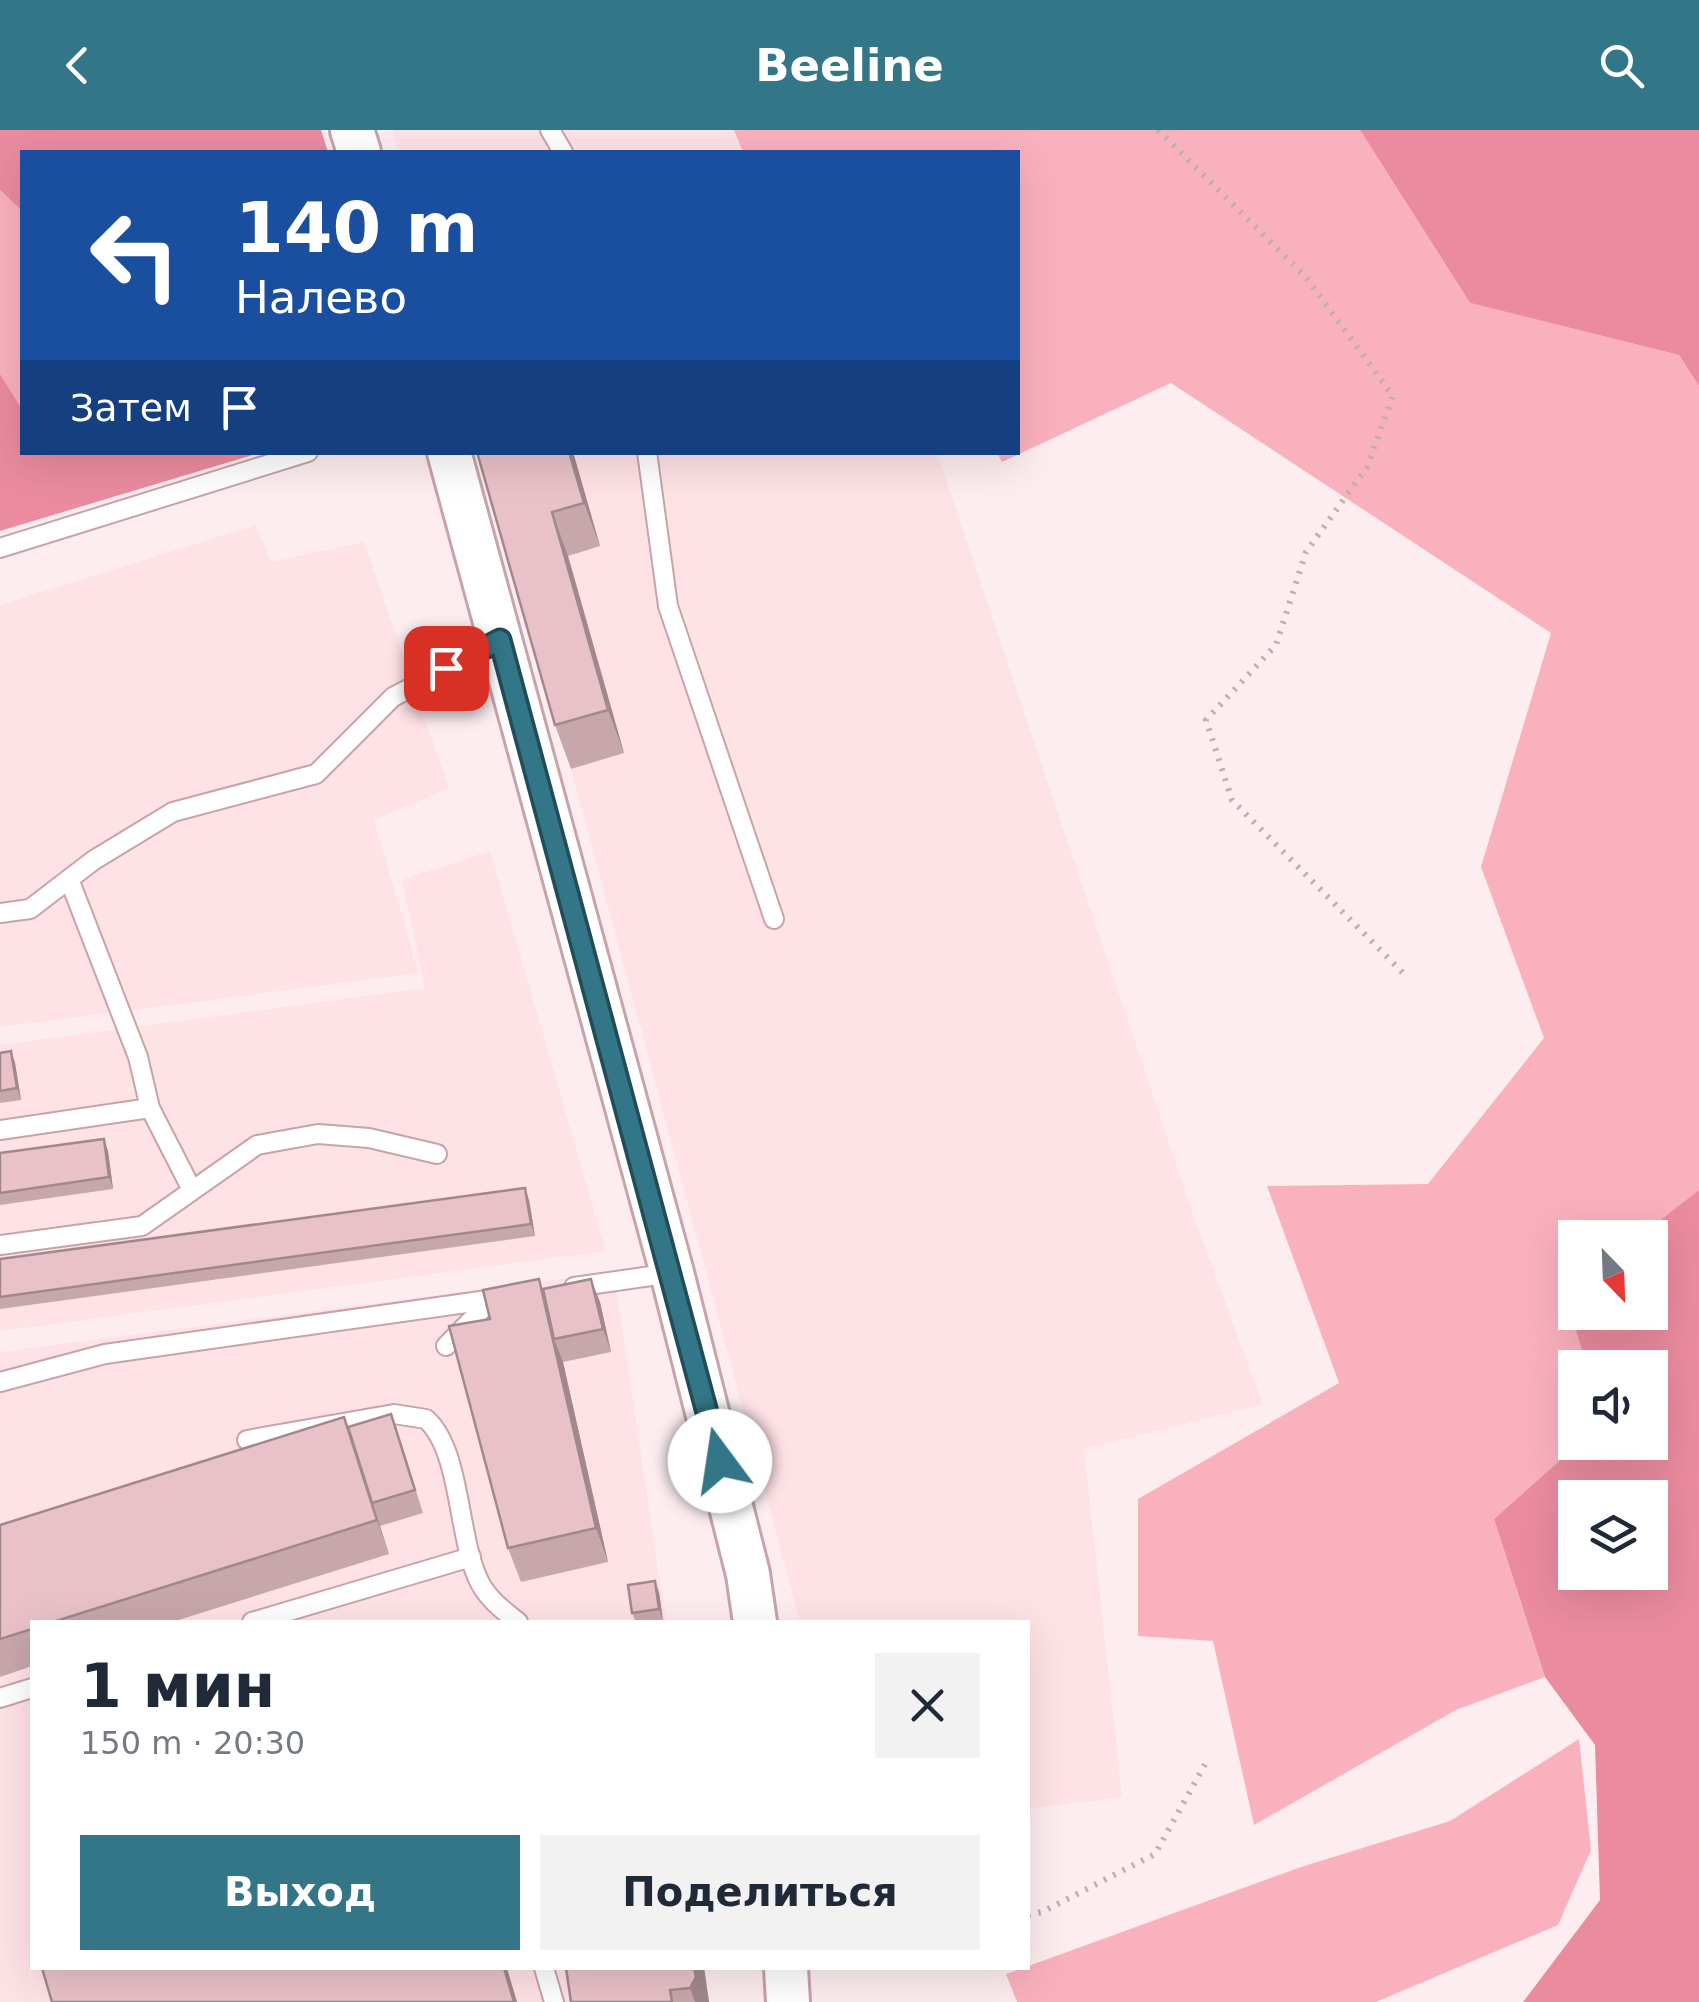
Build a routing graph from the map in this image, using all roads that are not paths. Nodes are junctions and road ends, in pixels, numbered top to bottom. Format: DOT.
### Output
graph roads {
  1 [pos="298,455"];
  2 [pos="450,455"];
  3 [pos="648,455"];
  4 [pos="0,548"];
  5 [pos="500,640"];
  6 [pos="69,879"];
  7 [pos="0,913"];
  8 [pos="774,920"];
  9 [pos="150,1108"];
  10 [pos="0,1130"];
  11 [pos="437,1154"];
  12 [pos="191,1188"];
  13 [pos="0,1245"];
  14 [pos="672,1273"];
  15 [pos="492,1299"];
  16 [pos="446,1346"];
  17 [pos="0,1382"];
  18 [pos="247,1440"];
  19 [pos="471,1557"];
  20 [pos="259,1620"];
  21 [pos="516,1620"];
  22 [pos="756,1620"];
  23 [pos="30,1689"];
  24 [pos="0,1698"];
  25 [pos="545,1970"];
  26 [pos="786,1970"];
  27 [pos="554,2002"];
  28 [pos="788,2002"];
  1 -- 4 [label="lane"];
  2 -- 5 [label="street"];
  3 -- 8 [label="lane"];
  5 -- 6 [label="lane"];
  5 -- 14 [label="street"];
  6 -- 7 [label="lane"];
  6 -- 9 [label="lane"];
  9 -- 10 [label="lane"];
  9 -- 12 [label="lane"];
  11 -- 12 [label="lane"];
  12 -- 13 [label="lane"];
  14 -- 15 [label="lane"];
  14 -- 22 [label="street"];
  15 -- 16 [label="lane"];
  15 -- 17 [label="lane"];
  18 -- 19 [label="lane"];
  19 -- 20 [label="lane"];
  19 -- 21 [label="lane"];
  23 -- 24 [label="lane"];
  25 -- 27 [label="lane"];
  26 -- 28 [label="street"];
}
